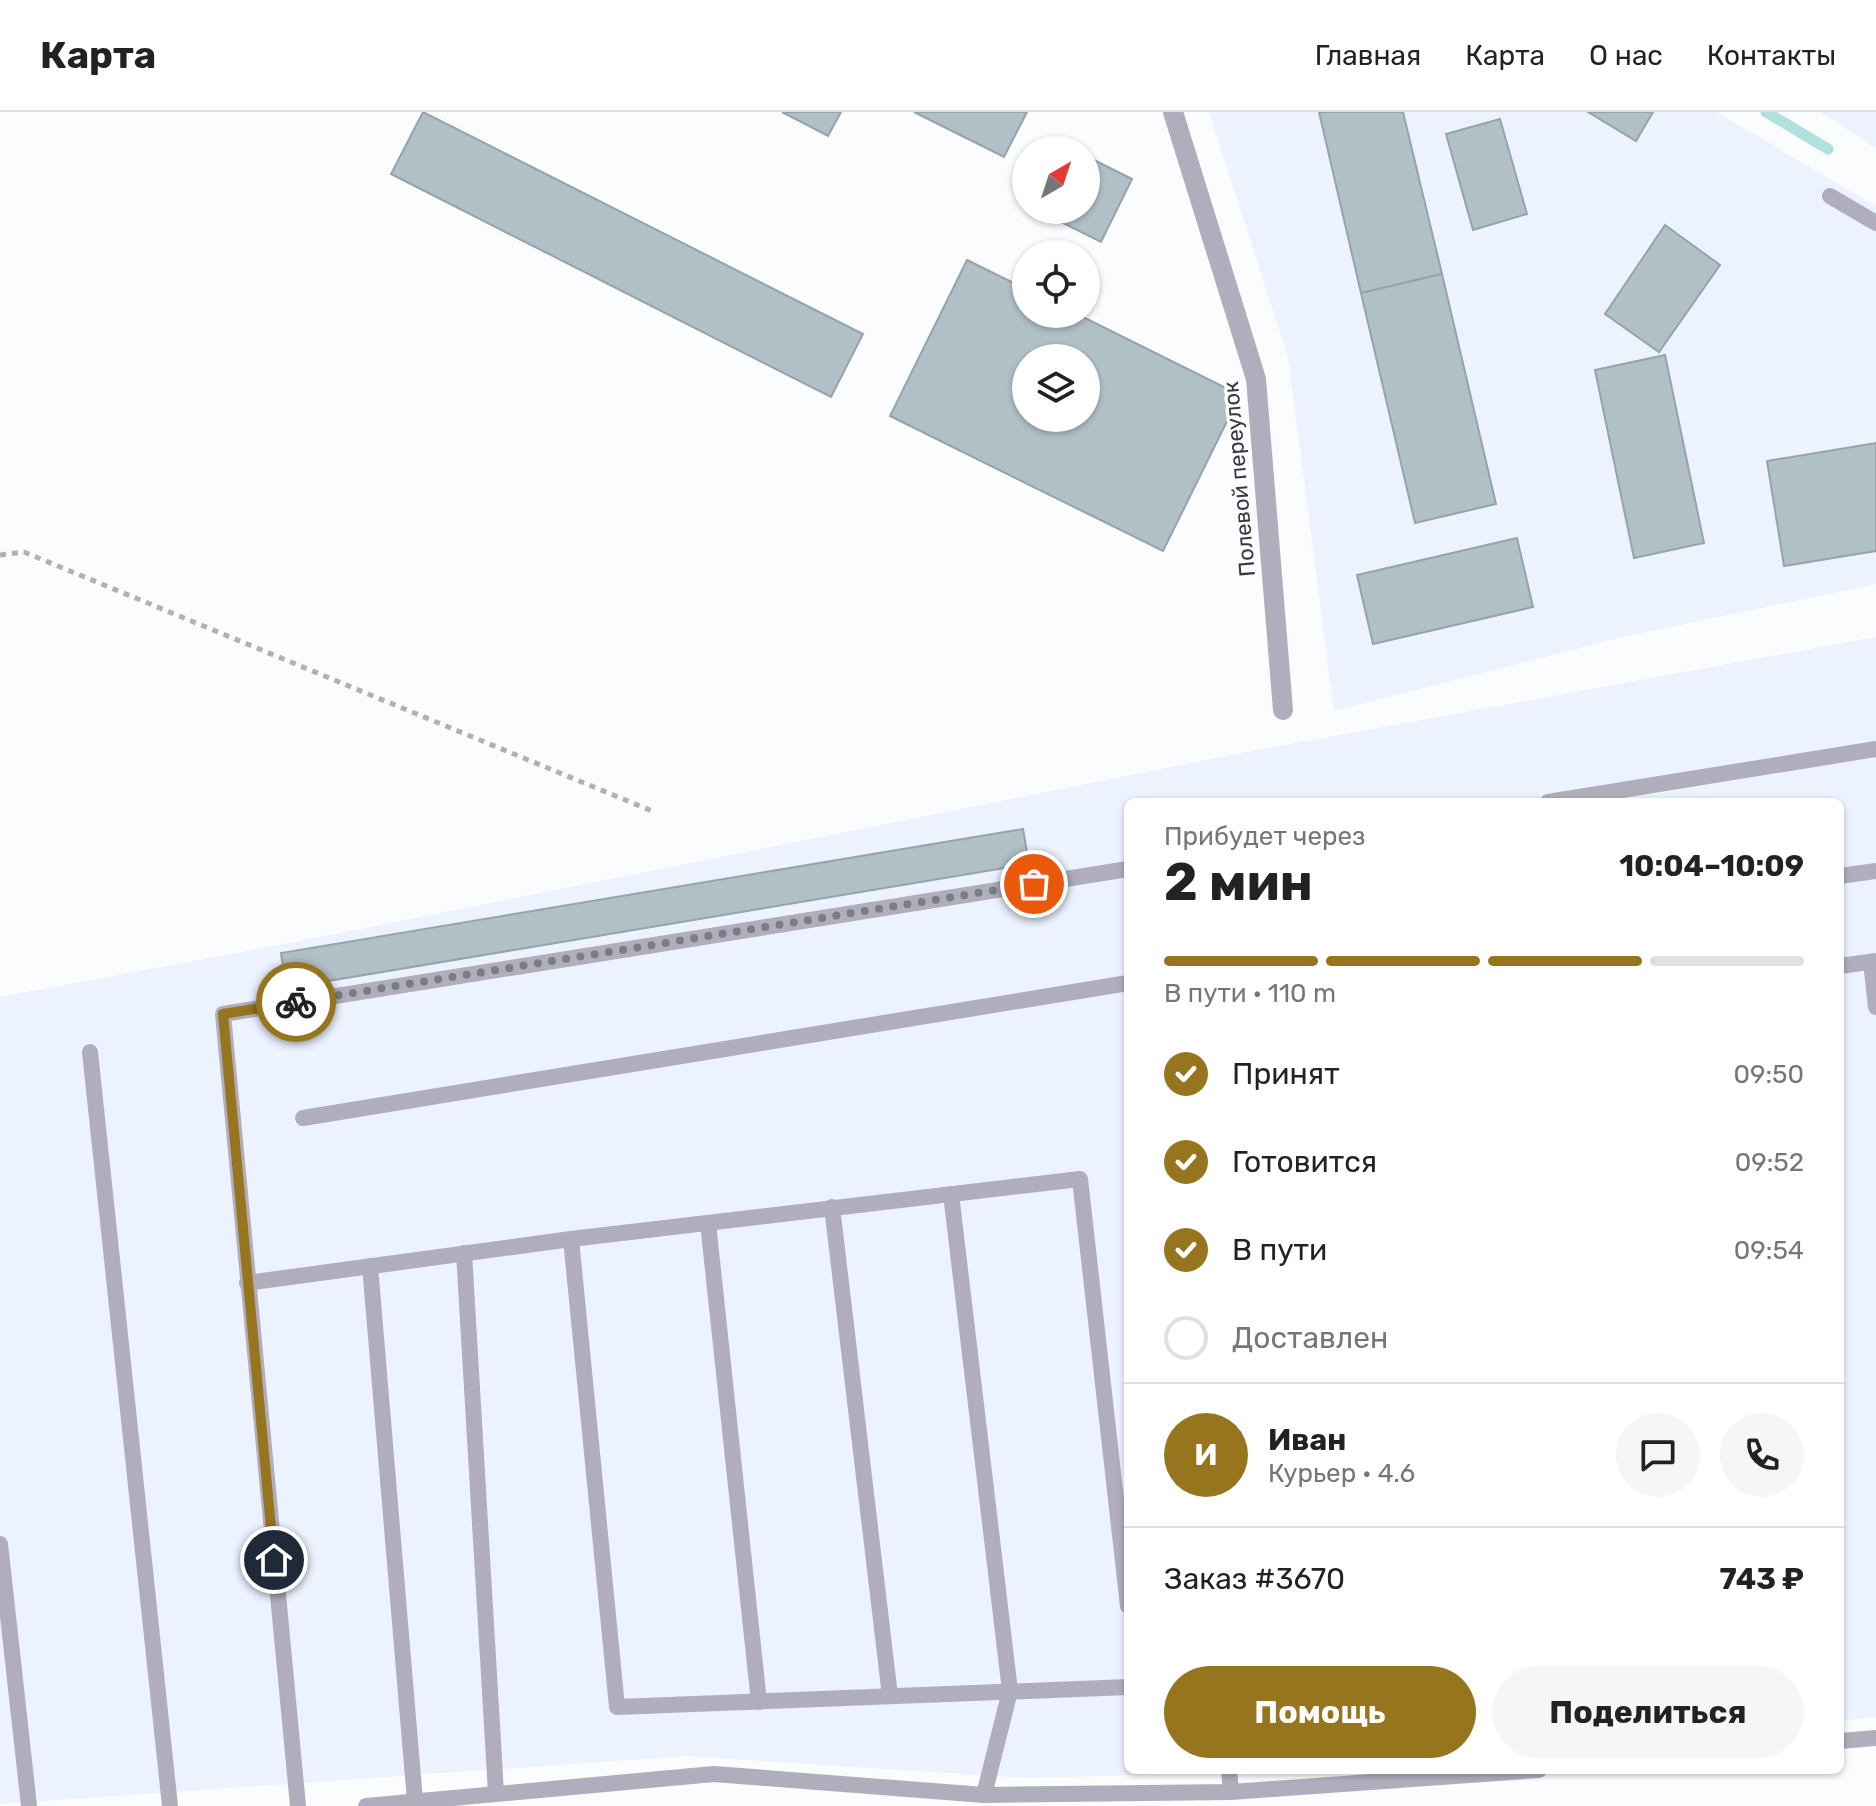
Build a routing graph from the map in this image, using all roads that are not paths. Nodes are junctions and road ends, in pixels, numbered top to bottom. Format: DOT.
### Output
graph roads {
  1 [pos="1173,112"];
  2 [pos="1830,196"];
  3 [pos="1876,223"];
  4 [pos="1283,710"];
  5 [pos="1876,749"];
  6 [pos="1573,798"];
  7 [pos="1124,870"];
  8 [pos="1876,871"];
  9 [pos="1844,875"];
  10 [pos="1873,962"];
  11 [pos="1844,966"];
  12 [pos="1124,984"];
  13 [pos="1876,1007"];
  14 [pos="90,1052"];
  15 [pos="303,1118"];
  16 [pos="951,1194"];
  17 [pos="832,1207"];
  18 [pos="708,1223"];
  19 [pos="571,1239"];
  20 [pos="464,1253"];
  21 [pos="370,1266"];
  22 [pos="247,1283"];
  23 [pos="0,1544"];
  24 [pos="1124,1570"];
  25 [pos="1124,1687"];
  26 [pos="1010,1691"];
  27 [pos="890,1696"];
  28 [pos="759,1702"];
  29 [pos="1876,1738"];
  30 [pos="1844,1741"];
  31 [pos="1229,1774"];
  32 [pos="1436,1774"];
  33 [pos="1374,1776"];
  34 [pos="1231,1792"];
  35 [pos="496,1793"];
  36 [pos="984,1795"];
  37 [pos="415,1801"];
  38 [pos="29,1806"];
  39 [pos="170,1806"];
  40 [pos="298,1806"];
  41 [pos="366,1806"];
  1 -- 4 [label="street, Полевой переулок"];
  2 -- 3 [label="lane"];
  5 -- 6 [label="lane"];
  7 -- 22 [label="lane"];
  8 -- 9 [label="lane"];
  10 -- 11 [label="lane"];
  10 -- 13 [label="lane"];
  12 -- 15 [label="lane"];
  14 -- 39 [label="lane"];
  16 -- 17 [label="lane"];
  16 -- 24 [label="lane"];
  16 -- 26 [label="lane"];
  17 -- 18 [label="lane"];
  17 -- 27 [label="lane"];
  18 -- 19 [label="lane"];
  18 -- 28 [label="lane"];
  19 -- 20 [label="lane"];
  19 -- 28 [label="lane"];
  20 -- 21 [label="lane"];
  20 -- 35 [label="lane"];
  21 -- 22 [label="lane"];
  21 -- 37 [label="lane"];
  22 -- 40 [label="lane"];
  23 -- 38 [label="lane"];
  25 -- 26 [label="lane"];
  26 -- 27 [label="lane"];
  26 -- 36 [label="lane"];
  27 -- 28 [label="lane"];
  29 -- 30 [label="lane"];
  31 -- 34 [label="lane"];
  32 -- 33 [label="lane"];
  33 -- 34 [label="lane"];
  34 -- 36 [label="lane"];
  35 -- 36 [label="lane"];
  35 -- 37 [label="lane"];
  37 -- 41 [label="lane"];
}
